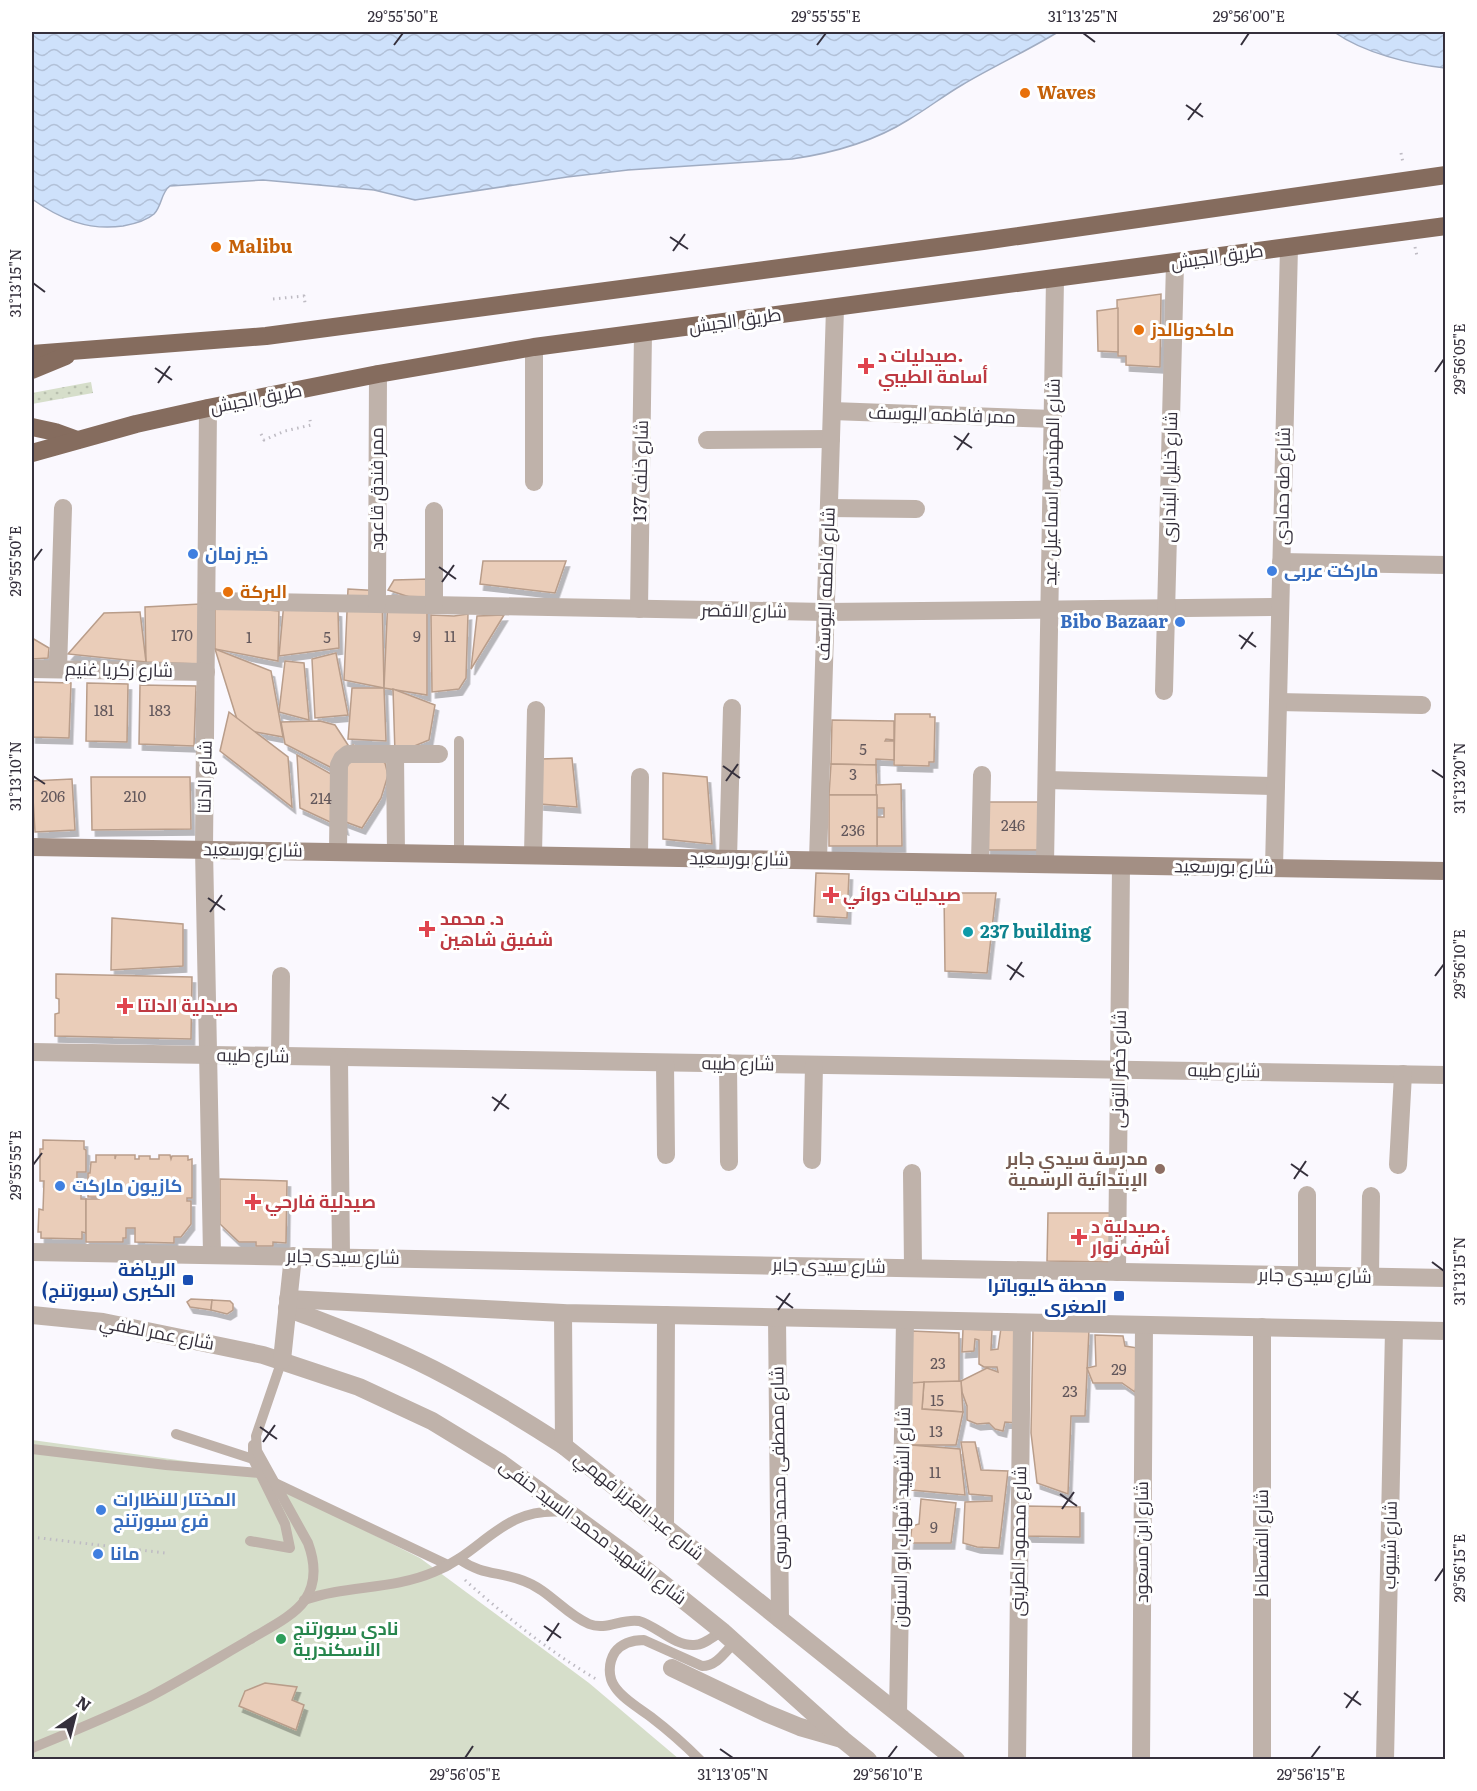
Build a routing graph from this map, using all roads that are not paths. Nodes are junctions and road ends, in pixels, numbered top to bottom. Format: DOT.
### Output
graph roads {
  1 [pos="1446,175"];
  2 [pos="1446,226"];
  3 [pos="1289,247"];
  4 [pos="1175,263"];
  5 [pos="1055,279"];
  6 [pos="835,308"];
  7 [pos="643,333"];
  8 [pos="534,347"];
  9 [pos="81,349"];
  10 [pos="32,354"];
  11 [pos="32,370"];
  12 [pos="378,374"];
  13 [pos="208,408"];
  14 [pos="832,411"];
  15 [pos="1053,419"];
  16 [pos="32,427"];
  17 [pos="831,438"];
  18 [pos="77,440"];
  19 [pos="706,440"];
  20 [pos="32,453"];
  21 [pos="534,482"];
  22 [pos="63,508"];
  23 [pos="829,508"];
  24 [pos="916,509"];
  25 [pos="434,511"];
  26 [pos="1281,562"];
  27 [pos="1446,565"];
  28 [pos="207,601"];
  29 [pos="377,603"];
  30 [pos="434,605"];
  31 [pos="1280,607"];
  32 [pos="639,609"];
  33 [pos="1166,609"];
  34 [pos="1050,610"];
  35 [pos="826,612"];
  36 [pos="32,669"];
  37 [pos="58,669"];
  38 [pos="206,672"];
  39 [pos="1164,691"];
  40 [pos="1278,702"];
  41 [pos="1422,705"];
  42 [pos="732,708"];
  43 [pos="536,710"];
  44 [pos="459,741"];
  45 [pos="395,754"];
  46 [pos="439,754"];
  47 [pos="982,775"];
  48 [pos="640,777"];
  49 [pos="1047,780"];
  50 [pos="1276,786"];
  51 [pos="32,847"];
  52 [pos="204,849"];
  53 [pos="338,852"];
  54 [pos="396,853"];
  55 [pos="459,854"];
  56 [pos="533,855"];
  57 [pos="639,857"];
  58 [pos="728,859"];
  59 [pos="818,860"];
  60 [pos="981,863"];
  61 [pos="1045,864"];
  62 [pos="1121,866"];
  63 [pos="1274,868"];
  64 [pos="1446,871"];
  65 [pos="281,976"];
  66 [pos="32,1052"];
  67 [pos="208,1055"];
  68 [pos="280,1056"];
  69 [pos="339,1058"];
  70 [pos="665,1063"];
  71 [pos="728,1063"];
  72 [pos="814,1065"];
  73 [pos="1119,1070"];
  74 [pos="1403,1074"];
  75 [pos="1446,1075"];
  76 [pos="666,1155"];
  77 [pos="812,1160"];
  78 [pos="729,1162"];
  79 [pos="1398,1165"];
  80 [pos="912,1173"];
  81 [pos="1307,1195"];
  82 [pos="1371,1196"];
  83 [pos="32,1252"];
  84 [pos="212,1254"];
  85 [pos="293,1256"];
  86 [pos="341,1257"];
  87 [pos="913,1268"];
  88 [pos="1117,1272"];
  89 [pos="1307,1275"];
  90 [pos="1370,1277"];
  91 [pos="1446,1278"];
  92 [pos="288,1304"];
  93 [pos="563,1313"];
  94 [pos="32,1315"];
  95 [pos="666,1315"];
  96 [pos="777,1317"];
  97 [pos="905,1320"];
  98 [pos="1022,1323"];
  99 [pos="1144,1325"];
  100 [pos="1262,1328"];
  101 [pos="1394,1330"];
  102 [pos="1446,1331"];
  103 [pos="282,1360"];
  104 [pos="176,1434"];
  105 [pos="256,1436"];
  106 [pos="564,1446"];
  107 [pos="32,1449"];
  108 [pos="253,1459"];
  109 [pos="260,1473"];
  110 [pos="273,1482"];
  111 [pos="571,1513"];
  112 [pos="665,1526"];
  113 [pos="250,1541"];
  114 [pos="459,1559"];
  115 [pos="448,1565"];
  116 [pos="304,1600"];
  117 [pos="780,1619"];
  118 [pos="729,1636"];
  119 [pos="672,1668"];
  120 [pos="898,1713"];
  121 [pos="842,1739"];
  122 [pos="32,1748"];
  123 [pos="700,1760"];
  124 [pos="868,1760"];
  125 [pos="956,1760"];
  126 [pos="1017,1760"];
  127 [pos="1141,1760"];
  128 [pos="1262,1760"];
  129 [pos="1385,1760"];
  1 -- 9 [label="highway"];
  2 -- 3 [label="highway, طريق الجيش"];
  3 -- 4 [label="highway, طريق الجيش"];
  3 -- 26 [label="street, شارع طه حمادى"];
  4 -- 5 [label="highway, طريق الجيش"];
  4 -- 33 [label="street, شارع خليل البندارى"];
  5 -- 6 [label="highway, طريق الجيش"];
  5 -- 15 [label="street, شارع المهندس اسماعيل عيد"];
  6 -- 7 [label="highway, طريق الجيش"];
  6 -- 14 [label="street, شارع فاطمه اليوسف"];
  7 -- 8 [label="highway, طريق الجيش"];
  7 -- 32 [label="street, شارع خلف 137"];
  8 -- 12 [label="highway, طريق الجيش"];
  8 -- 21 [label="street"];
  9 -- 10 [label="highway"];
  9 -- 11 [label="highway"];
  12 -- 13 [label="highway, طريق الجيش"];
  12 -- 29 [label="street, ممر فندق قاعود"];
  13 -- 18 [label="highway, طريق الجيش"];
  13 -- 28 [label="street, شارع الدلتا"];
  14 -- 15 [label="street, ممر فاطمه اليوسف"];
  14 -- 17 [label="street, شارع فاطمه اليوسف"];
  15 -- 34 [label="street, شارع المهندس اسماعيل عيد"];
  16 -- 18 [label="highway"];
  17 -- 19 [label="street"];
  17 -- 23 [label="street, شارع فاطمه اليوسف"];
  18 -- 20 [label="highway, طريق الجيش"];
  22 -- 37 [label="street"];
  23 -- 24 [label="street"];
  23 -- 35 [label="street, شارع فاطمه اليوسف"];
  25 -- 30 [label="street"];
  26 -- 27 [label="street"];
  26 -- 31 [label="street, شارع طه حمادى"];
  28 -- 29 [label="street, شارع الاقصر"];
  28 -- 38 [label="street, شارع الدلتا"];
  29 -- 30 [label="street, شارع الاقصر"];
  30 -- 32 [label="street, شارع الاقصر"];
  31 -- 33 [label="street, شارع الاقصر"];
  31 -- 40 [label="street, شارع طه حمادى"];
  32 -- 35 [label="street, شارع الاقصر"];
  33 -- 34 [label="street, شارع الاقصر"];
  33 -- 39 [label="street, شارع خليل البندارى"];
  34 -- 35 [label="street, شارع الاقصر"];
  34 -- 49 [label="street, شارع المهندس اسماعيل عيد"];
  35 -- 59 [label="street, شارع فاطمه اليوسف"];
  36 -- 37 [label="street, شارع زكريا غنيم"];
  37 -- 38 [label="street, شارع زكريا غنيم"];
  38 -- 52 [label="street, شارع الدلتا"];
  40 -- 41 [label="street"];
  40 -- 50 [label="street, شارع طه حمادى"];
  42 -- 58 [label="street"];
  43 -- 56 [label="street"];
  44 -- 55 [label="lane"];
  45 -- 46 [label="street"];
  45 -- 53 [label="street"];
  45 -- 54 [label="street"];
  47 -- 60 [label="street"];
  48 -- 57 [label="street"];
  49 -- 50 [label="street"];
  49 -- 61 [label="street, شارع المهندس اسماعيل عيد"];
  50 -- 63 [label="street, شارع طه حمادى"];
  51 -- 52 [label="main road, شارع بورسعيد"];
  52 -- 53 [label="main road, شارع بورسعيد"];
  52 -- 67 [label="street, شارع الدلتا"];
  53 -- 54 [label="main road, شارع بورسعيد"];
  54 -- 55 [label="main road, شارع بورسعيد"];
  55 -- 56 [label="main road, شارع بورسعيد"];
  56 -- 57 [label="main road, شارع بورسعيد"];
  57 -- 58 [label="main road, شارع بورسعيد"];
  58 -- 59 [label="main road, شارع بورسعيد"];
  59 -- 60 [label="main road, شارع بورسعيد"];
  60 -- 61 [label="main road, شارع بورسعيد"];
  61 -- 62 [label="main road, شارع بورسعيد"];
  62 -- 63 [label="main road, شارع بورسعيد"];
  62 -- 73 [label="street, شارع خضر التونى"];
  63 -- 64 [label="main road, شارع بورسعيد"];
  65 -- 68 [label="street"];
  66 -- 67 [label="street, شارع طيبه"];
  67 -- 68 [label="street, شارع طيبه"];
  67 -- 84 [label="street, شارع الدلتا"];
  68 -- 69 [label="street, شارع طيبه"];
  69 -- 70 [label="street, شارع طيبه"];
  69 -- 86 [label="street"];
  70 -- 71 [label="street, شارع طيبه"];
  70 -- 76 [label="street"];
  71 -- 72 [label="street, شارع طيبه"];
  71 -- 78 [label="street"];
  72 -- 73 [label="street, شارع طيبه"];
  72 -- 77 [label="street"];
  73 -- 74 [label="street, شارع طيبه"];
  73 -- 88 [label="street, شارع خضر التونى"];
  74 -- 75 [label="street, شارع طيبه"];
  74 -- 79 [label="street"];
  80 -- 87 [label="street"];
  81 -- 89 [label="street"];
  82 -- 90 [label="street"];
  83 -- 84 [label="street"];
  84 -- 85 [label="street, شارع سيدى جابر"];
  85 -- 86 [label="street, شارع سيدى جابر"];
  85 -- 92 [label="street"];
  86 -- 87 [label="street, شارع سيدى جابر"];
  87 -- 88 [label="street, شارع سيدى جابر"];
  88 -- 89 [label="street, شارع سيدى جابر"];
  89 -- 90 [label="street, شارع سيدى جابر"];
  90 -- 91 [label="street, شارع سيدى جابر"];
  92 -- 93 [label="street"];
  92 -- 103 [label="street"];
  92 -- 106 [label="street, شارع عبد العزيز فهمي"];
  93 -- 95 [label="street"];
  93 -- 106 [label="street"];
  94 -- 103 [label="street, شارع عمر لطفي"];
  95 -- 96 [label="street"];
  95 -- 112 [label="street"];
  96 -- 97 [label="street"];
  96 -- 117 [label="street, شارع مصطفى محمد مرسى"];
  97 -- 98 [label="street"];
  97 -- 120 [label="street, شارع الشهيد شهاب ابو السنون"];
  98 -- 99 [label="street"];
  98 -- 126 [label="street, شارع محمود الطرينى"];
  99 -- 100 [label="street"];
  99 -- 127 [label="street, شارع ابن مسعود"];
  100 -- 101 [label="street"];
  100 -- 128 [label="street, شارع الفسطاط"];
  101 -- 102 [label="street"];
  101 -- 129 [label="street, شارع شيبوب"];
  103 -- 105 [label="lane"];
  103 -- 111 [label="street, شارع الشهيد محمد السيد حنفى"];
  104 -- 108 [label="lane"];
  105 -- 108 [label="lane"];
  105 -- 110 [label="lane"];
  106 -- 112 [label="street, شارع عبد العزيز فهمي"];
  107 -- 109 [label="lane"];
  108 -- 109 [label="lane"];
  109 -- 113 [label="lane"];
  110 -- 115 [label="lane"];
  110 -- 116 [label="lane"];
  111 -- 114 [label="lane"];
  111 -- 118 [label="street, شارع الشهيد محمد السيد حنفى"];
  112 -- 117 [label="street, شارع عبد العزيز فهمي"];
  114 -- 115 [label="lane"];
  114 -- 118 [label="lane"];
  115 -- 116 [label="lane"];
  116 -- 122 [label="lane"];
  117 -- 120 [label="street, شارع عبد العزيز فهمي"];
  118 -- 121 [label="street, شارع الشهيد محمد السيد حنفى"];
  118 -- 123 [label="lane"];
  119 -- 121 [label="street"];
  120 -- 125 [label="street, شارع عبد العزيز فهمي"];
  121 -- 124 [label="street, شارع الشهيد محمد السيد حنفى"];
}
